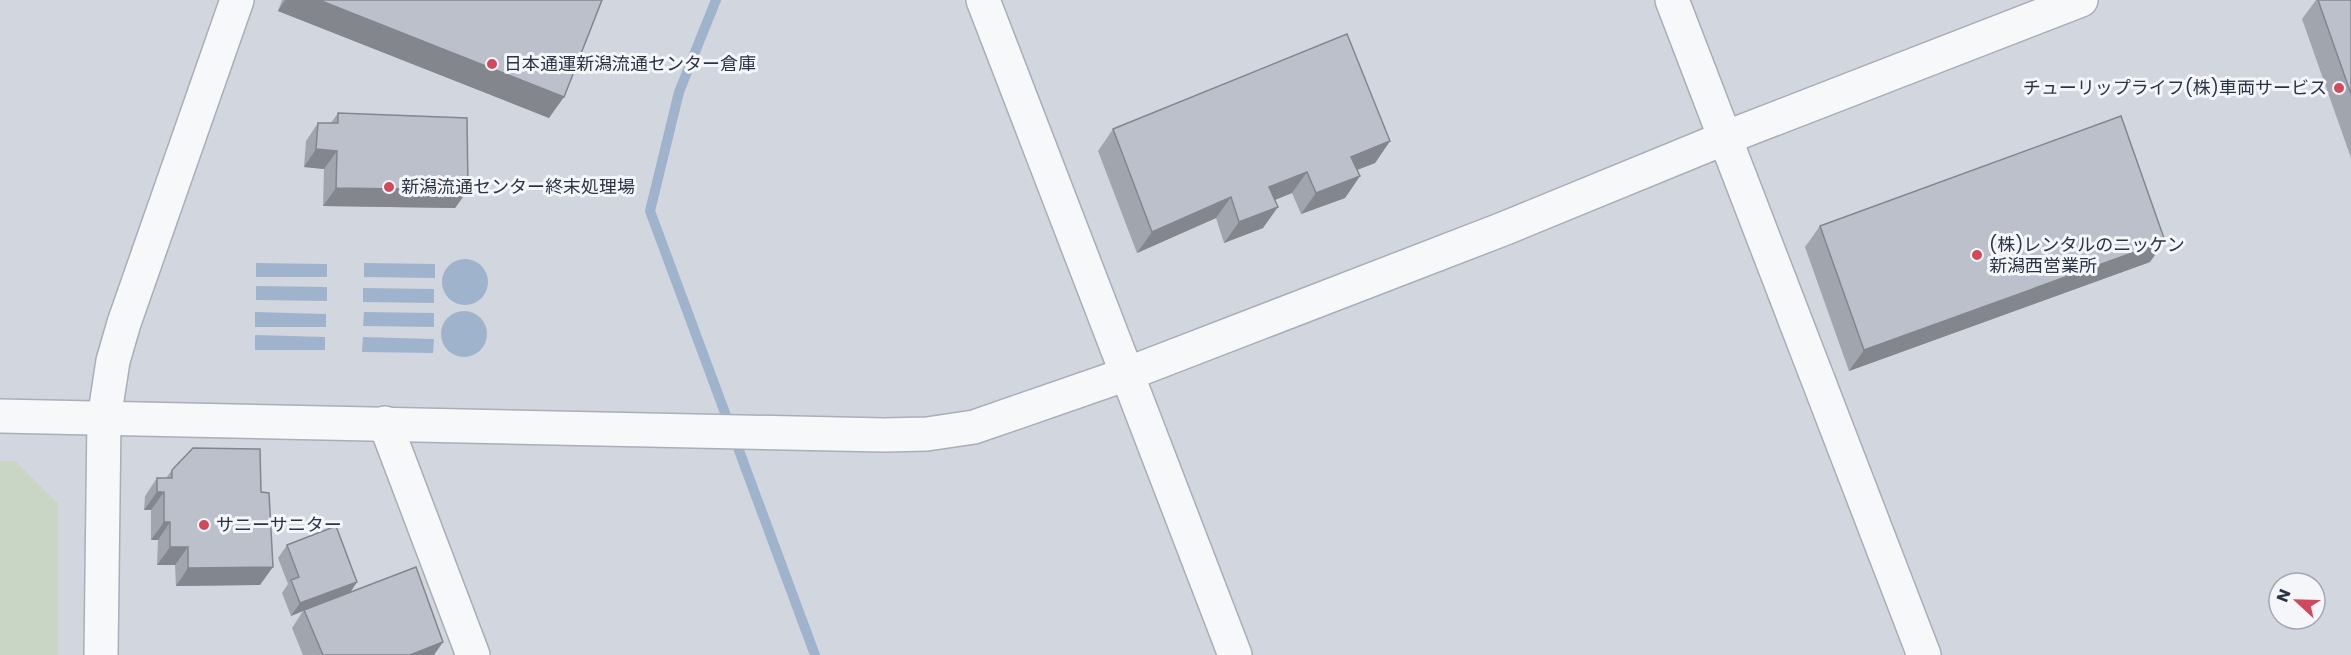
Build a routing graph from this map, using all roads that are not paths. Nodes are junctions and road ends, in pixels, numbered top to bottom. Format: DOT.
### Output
graph roads {
  1 [pos="237,0"];
  2 [pos="983,0"];
  3 [pos="1672,0"];
  4 [pos="2081,0"];
  5 [pos="1725,138"];
  6 [pos="1127,374"];
  7 [pos="0,416"];
  8 [pos="104,419"];
  9 [pos="386,423"];
  10 [pos="101,655"];
  11 [pos="473,655"];
  12 [pos="1235,655"];
  13 [pos="1924,655"];
  1 -- 8 [label="street"];
  2 -- 6 [label="street"];
  3 -- 5 [label="street"];
  4 -- 5 [label="street"];
  5 -- 6 [label="street"];
  5 -- 13 [label="street"];
  6 -- 9 [label="street"];
  6 -- 12 [label="street"];
  7 -- 8 [label="street"];
  8 -- 9 [label="street"];
  8 -- 10 [label="street"];
  9 -- 11 [label="street"];
}
